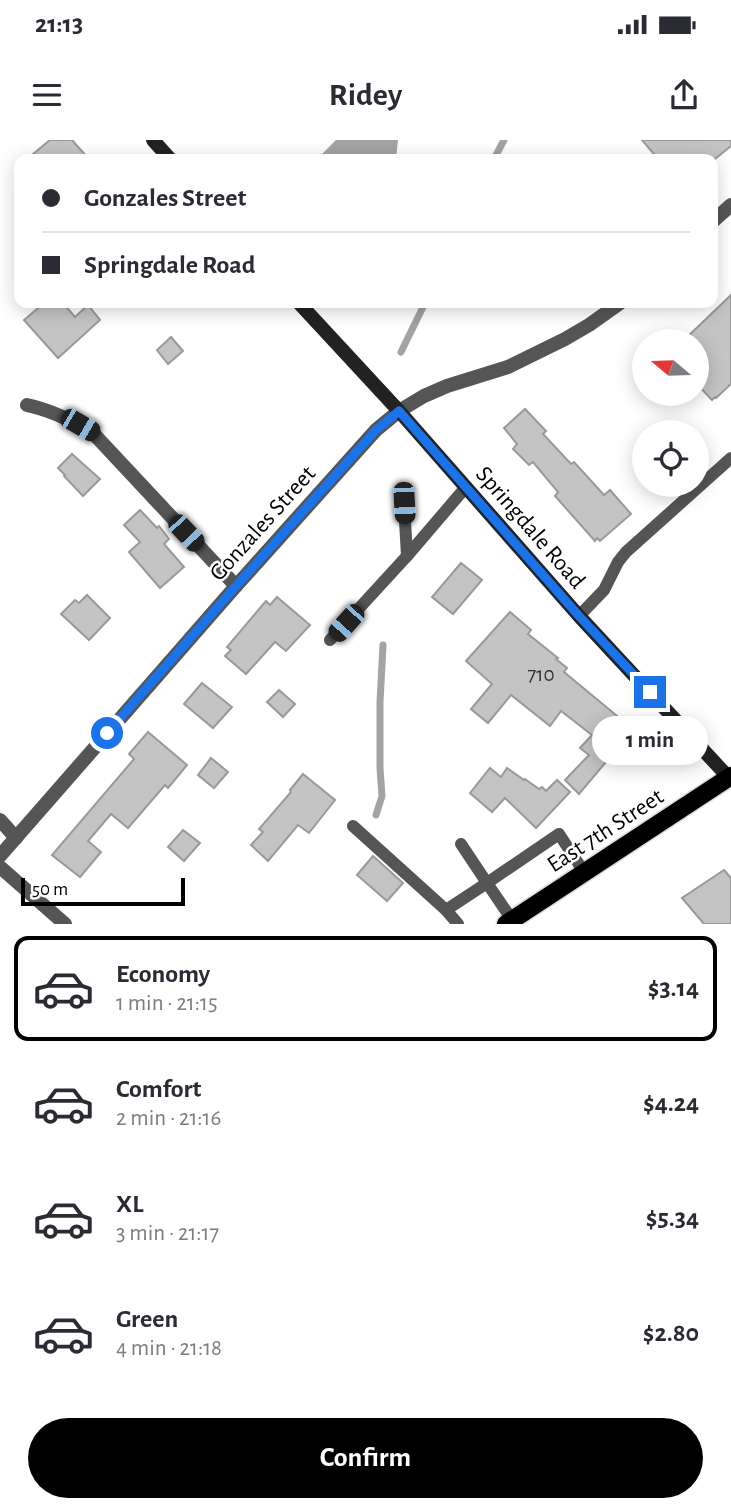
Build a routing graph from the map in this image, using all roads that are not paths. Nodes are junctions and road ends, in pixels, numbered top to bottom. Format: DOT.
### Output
graph roads {
  1 [pos="153,140"];
  2 [pos="166,154"];
  3 [pos="304,308"];
  4 [pos="613,308"];
  5 [pos="27,405"];
  6 [pos="399,411"];
  7 [pos="731,458"];
  8 [pos="466,487"];
  9 [pos="404,503"];
  10 [pos="407,556"];
  11 [pos="236,586"];
  12 [pos="579,616"];
  13 [pos="330,640"];
  14 [pos="730,778"];
  15 [pos="0,820"];
  16 [pos="353,826"];
  17 [pos="16,838"];
  18 [pos="461,844"];
  19 [pos="0,856"];
  20 [pos="0,867"];
  21 [pos="584,872"];
  22 [pos="487,883"];
  23 [pos="446,910"];
  24 [pos="509,922"];
  25 [pos="65,924"];
  26 [pos="458,924"];
  1 -- 2 [label="main road"];
  3 -- 6 [label="main road, Springdale Road"];
  4 -- 6 [label="street, Gonzales Street"];
  5 -- 11 [label="street"];
  6 -- 8 [label="main road, Springdale Road"];
  6 -- 11 [label="street, Gonzales Street"];
  7 -- 12 [label="lane"];
  8 -- 10 [label="lane"];
  8 -- 12 [label="main road, Springdale Road"];
  9 -- 10 [label="lane"];
  10 -- 13 [label="lane"];
  11 -- 17 [label="street, Gonzales Street"];
  12 -- 14 [label="main road, Springdale Road"];
  14 -- 21 [label="main road, East 7th Street"];
  15 -- 17 [label="street"];
  16 -- 23 [label="lane"];
  17 -- 19 [label="street, Gonzales Street"];
  18 -- 22 [label="lane"];
  20 -- 25 [label="street"];
  21 -- 22 [label="lane"];
  21 -- 24 [label="main road, East 7th Street"];
  22 -- 23 [label="lane"];
  22 -- 24 [label="lane"];
  23 -- 26 [label="lane"];
}
